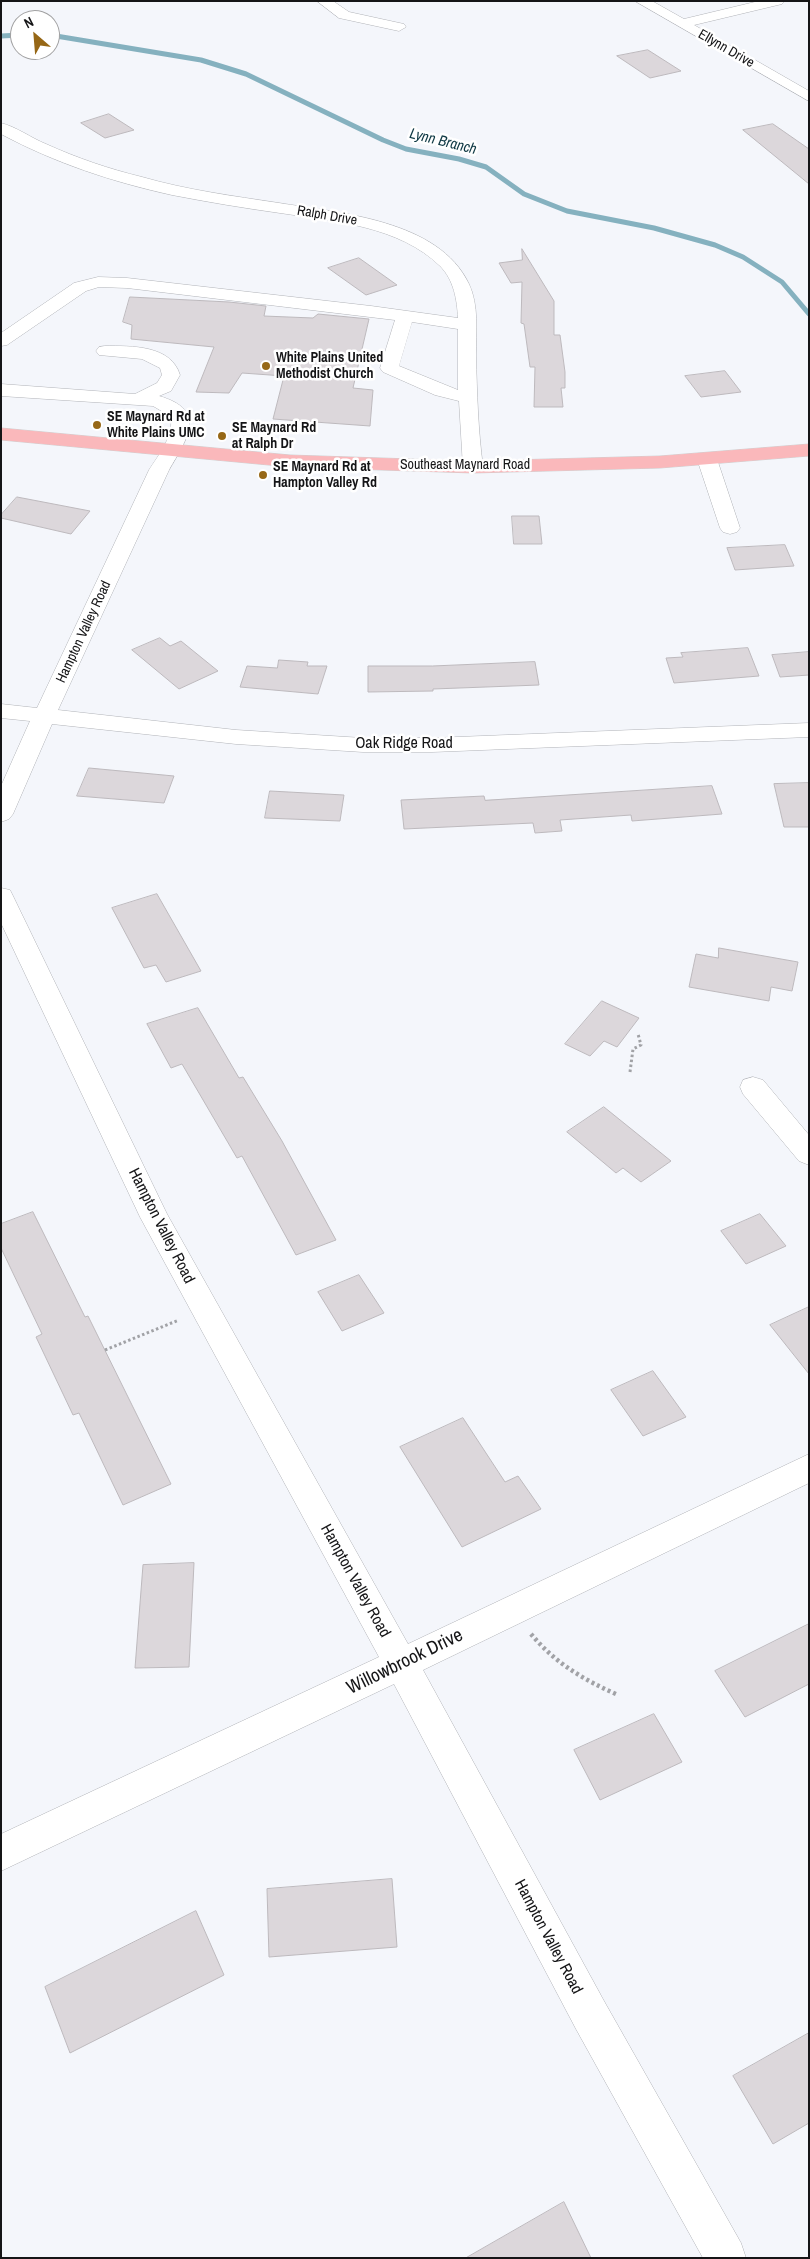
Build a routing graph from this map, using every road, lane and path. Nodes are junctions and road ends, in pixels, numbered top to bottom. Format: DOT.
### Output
graph roads {
  1 [pos="324,1"];
  2 [pos="642,1"];
  3 [pos="777,1"];
  4 [pos="682,24"];
  5 [pos="399,27"];
  6 [pos="809,97"];
  7 [pos="1,128"];
  8 [pos="405,316"];
  9 [pos="467,325"];
  10 [pos="1,341"];
  11 [pos="104,351"];
  12 [pos="1,390"];
  13 [pos="469,398"];
  14 [pos="138,400"];
  15 [pos="1,434"];
  16 [pos="170,450"];
  17 [pos="809,450"];
  18 [pos="707,459"];
  19 [pos="473,467"];
  20 [pos="734,523"];
  21 [pos="1,711"];
  22 [pos="45,716"];
  23 [pos="809,730"];
  24 [pos="1,814"];
  25 [pos="1,896"];
  26 [pos="638,1034"];
  27 [pos="630,1072"];
  28 [pos="753,1086"];
  29 [pos="809,1154"];
  30 [pos="206,1310"];
  31 [pos="105,1350"];
  32 [pos="809,1468"];
  33 [pos="512,1610"];
  34 [pos="400,1664"];
  35 [pos="618,1695"];
  36 [pos="1,1853"];
  37 [pos="726,2258"];
  1 -- 5 [label="street"];
  2 -- 4 [label="street, Ellynn Drive"];
  3 -- 4 [label="street"];
  4 -- 6 [label="street, Ellynn Drive"];
  7 -- 9 [label="street, Ralph Drive"];
  8 -- 9 [label="street"];
  8 -- 10 [label="street"];
  8 -- 13 [label="street"];
  9 -- 13 [label="street, Ralph Drive"];
  11 -- 14 [label="street"];
  12 -- 14 [label="street"];
  13 -- 19 [label="street, Ralph Drive"];
  14 -- 16 [label="street, Hampton Valley Road"];
  15 -- 16 [label="main road, Southeast Maynard Road"];
  16 -- 19 [label="main road, Southeast Maynard Road"];
  16 -- 22 [label="street, Hampton Valley Road"];
  17 -- 18 [label="main road, Southeast Maynard Road"];
  18 -- 19 [label="main road, Southeast Maynard Road"];
  18 -- 20 [label="street"];
  21 -- 22 [label="street, Oak Ridge Road"];
  22 -- 23 [label="street, Oak Ridge Road"];
  22 -- 24 [label="street, Hampton Valley Road"];
  25 -- 30 [label="street, Hampton Valley Road"];
  26 -- 27 [label="path"];
  28 -- 29 [label="street"];
  30 -- 31 [label="path"];
  30 -- 34 [label="street, Hampton Valley Road"];
  32 -- 33 [label="street, Willowbrook Drive"];
  33 -- 34 [label="street, Willowbrook Drive"];
  33 -- 35 [label="path"];
  34 -- 36 [label="street, Willowbrook Drive"];
  34 -- 37 [label="street, Hampton Valley Road"];
}
